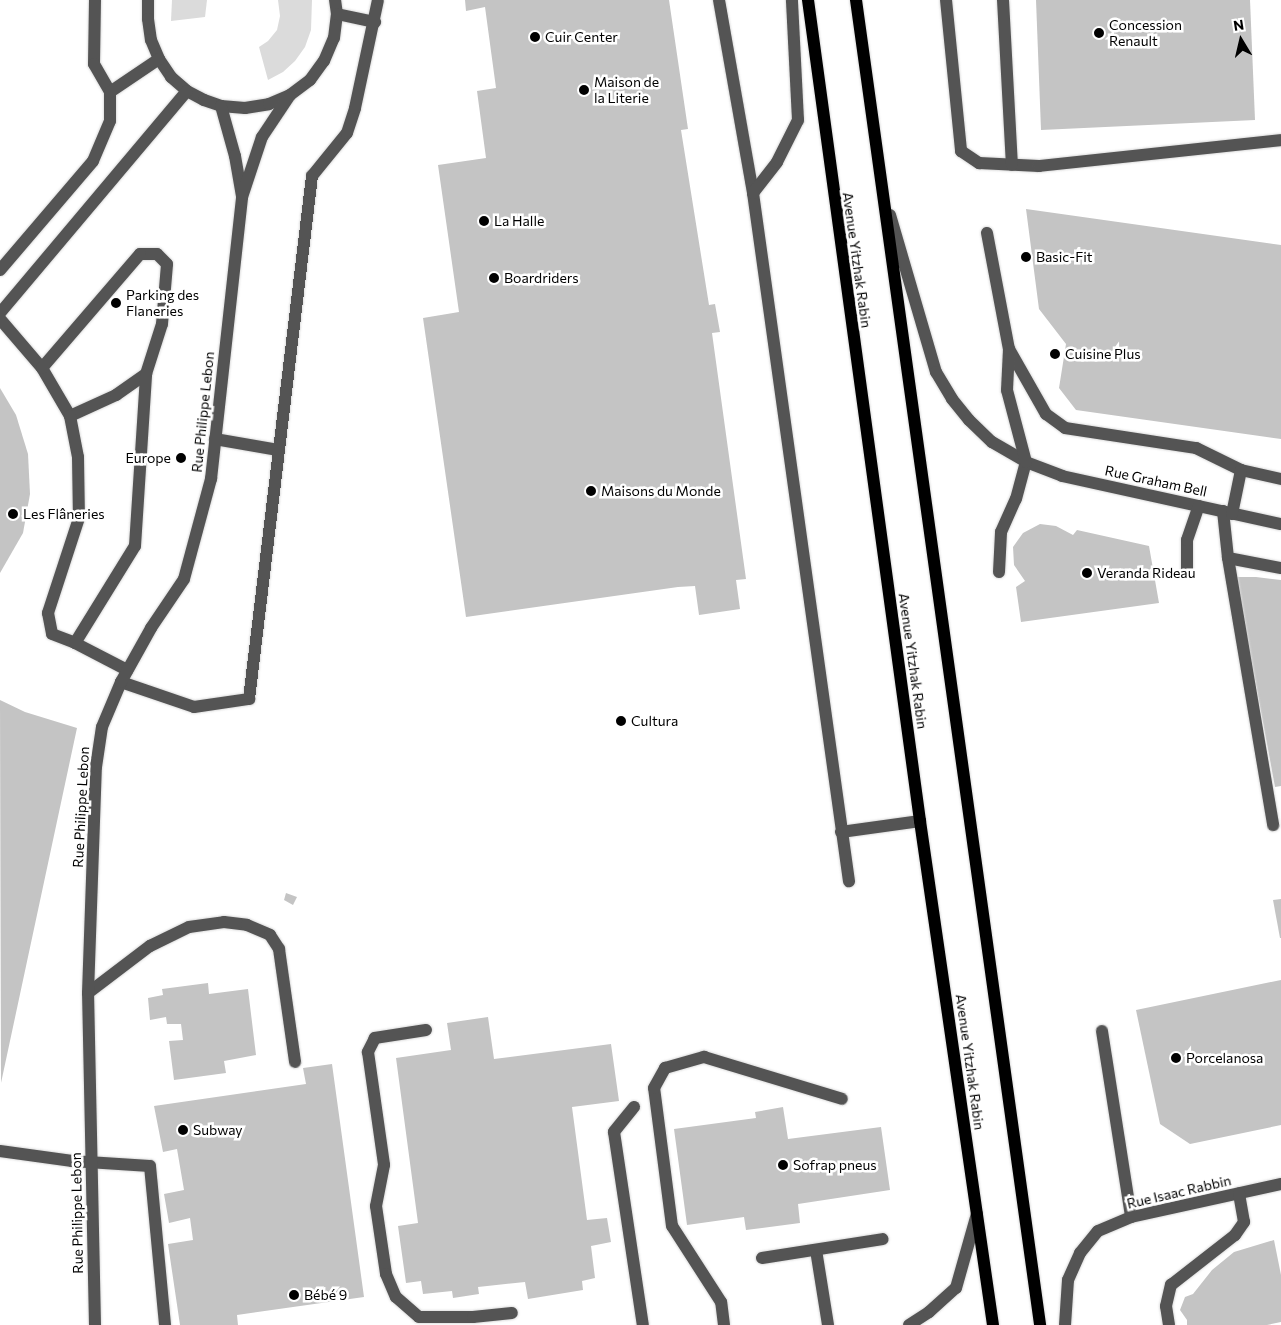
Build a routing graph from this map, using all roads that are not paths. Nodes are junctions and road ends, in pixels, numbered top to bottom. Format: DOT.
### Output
graph roads {
  1 [pos="95,0"];
  2 [pos="148,0"];
  3 [pos="335,0"];
  4 [pos="378,0"];
  5 [pos="719,0"];
  6 [pos="792,0"];
  7 [pos="808,0"];
  8 [pos="856,0"];
  9 [pos="946,0"];
  10 [pos="1003,0"];
  11 [pos="337,14"];
  12 [pos="375,22"];
  13 [pos="159,59"];
  14 [pos="187,91"];
  15 [pos="110,92"];
  16 [pos="290,95"];
  17 [pos="221,106"];
  18 [pos="1281,140"];
  19 [pos="1012,165"];
  20 [pos="880,184"];
  21 [pos="753,193"];
  22 [pos="242,197"];
  23 [pos="987,234"];
  24 [pos="0,270"];
  25 [pos="0,314"];
  26 [pos="0,319"];
  27 [pos="1009,349"];
  28 [pos="42,368"];
  29 [pos="146,374"];
  30 [pos="70,416"];
  31 [pos="215,439"];
  32 [pos="278,450"];
  33 [pos="1026,462"];
  34 [pos="1242,470"];
  35 [pos="1281,479"];
  36 [pos="1199,506"];
  37 [pos="1228,512"];
  38 [pos="1281,524"];
  39 [pos="1228,558"];
  40 [pos="1281,568"];
  41 [pos="1187,569"];
  42 [pos="999,572"];
  43 [pos="75,643"];
  44 [pos="127,670"];
  45 [pos="121,682"];
  46 [pos="920,821"];
  47 [pos="1273,824"];
  48 [pos="841,832"];
  49 [pos="849,880"];
  50 [pos="88,993"];
  51 [pos="426,1030"];
  52 [pos="1102,1031"];
  53 [pos="295,1062"];
  54 [pos="842,1099"];
  55 [pos="634,1107"];
  56 [pos="0,1152"];
  57 [pos="91,1162"];
  58 [pos="1281,1184"];
  59 [pos="1240,1193"];
  60 [pos="977,1214"];
  61 [pos="1131,1217"];
  62 [pos="883,1239"];
  63 [pos="816,1250"];
  64 [pos="762,1258"];
  65 [pos="512,1313"];
  66 [pos="474,1321"];
  67 [pos="95,1325"];
  68 [pos="165,1325"];
  69 [pos="644,1325"];
  70 [pos="724,1325"];
  71 [pos="828,1325"];
  72 [pos="909,1325"];
  73 [pos="993,1325"];
  74 [pos="1040,1325"];
  75 [pos="1065,1325"];
  76 [pos="1169,1325"];
  1 -- 15 [label="street"];
  2 -- 13 [label="street"];
  3 -- 11 [label="street"];
  4 -- 12 [label="street"];
  5 -- 21 [label="street"];
  6 -- 21 [label="street"];
  7 -- 46 [label="main road, Avenue Yitzhak Rabin"];
  8 -- 20 [label="main road"];
  9 -- 19 [label="street"];
  10 -- 19 [label="street"];
  11 -- 12 [label="street"];
  11 -- 16 [label="street"];
  12 -- 32 [label="street"];
  13 -- 14 [label="street"];
  13 -- 15 [label="street"];
  14 -- 17 [label="street"];
  14 -- 25 [label="street"];
  15 -- 24 [label="street"];
  16 -- 17 [label="street"];
  16 -- 22 [label="street, Rue Philippe Lebon"];
  17 -- 22 [label="street, Rue Philippe Lebon"];
  18 -- 19 [label="street"];
  20 -- 33 [label="street, Rue Graham Bell"];
  20 -- 74 [label="main road"];
  21 -- 48 [label="street"];
  22 -- 31 [label="street, Rue Philippe Lebon"];
  23 -- 27 [label="street"];
  26 -- 28 [label="street"];
  27 -- 33 [label="street"];
  27 -- 34 [label="street"];
  28 -- 29 [label="street"];
  28 -- 30 [label="street"];
  29 -- 30 [label="street"];
  29 -- 43 [label="street"];
  30 -- 43 [label="street"];
  31 -- 32 [label="street"];
  31 -- 44 [label="street, Rue Philippe Lebon"];
  32 -- 45 [label="street"];
  33 -- 36 [label="street, Rue Graham Bell"];
  33 -- 42 [label="street"];
  34 -- 35 [label="street"];
  34 -- 37 [label="street"];
  36 -- 37 [label="street, Rue Graham Bell"];
  36 -- 41 [label="street"];
  37 -- 38 [label="street, Rue Graham Bell"];
  37 -- 39 [label="street"];
  39 -- 40 [label="street"];
  39 -- 47 [label="street"];
  43 -- 44 [label="street"];
  44 -- 45 [label="street, Rue Philippe Lebon"];
  45 -- 50 [label="street, Rue Philippe Lebon"];
  46 -- 48 [label="street"];
  46 -- 60 [label="main road, Avenue Yitzhak Rabin"];
  48 -- 49 [label="street"];
  50 -- 53 [label="street"];
  50 -- 57 [label="street, Rue Philippe Lebon"];
  51 -- 66 [label="street"];
  52 -- 61 [label="street"];
  54 -- 70 [label="street"];
  55 -- 69 [label="street"];
  56 -- 57 [label="street"];
  57 -- 67 [label="street, Rue Philippe Lebon"];
  57 -- 68 [label="street"];
  58 -- 59 [label="street, Rue Isaac Rabbin"];
  59 -- 61 [label="street, Rue Isaac Rabbin"];
  59 -- 76 [label="street"];
  60 -- 72 [label="street"];
  60 -- 73 [label="main road, Avenue Yitzhak Rabin"];
  61 -- 75 [label="street, Rue Isaac Rabbin"];
  62 -- 63 [label="street"];
  63 -- 64 [label="street"];
  63 -- 71 [label="street"];
  65 -- 66 [label="street"];
}
